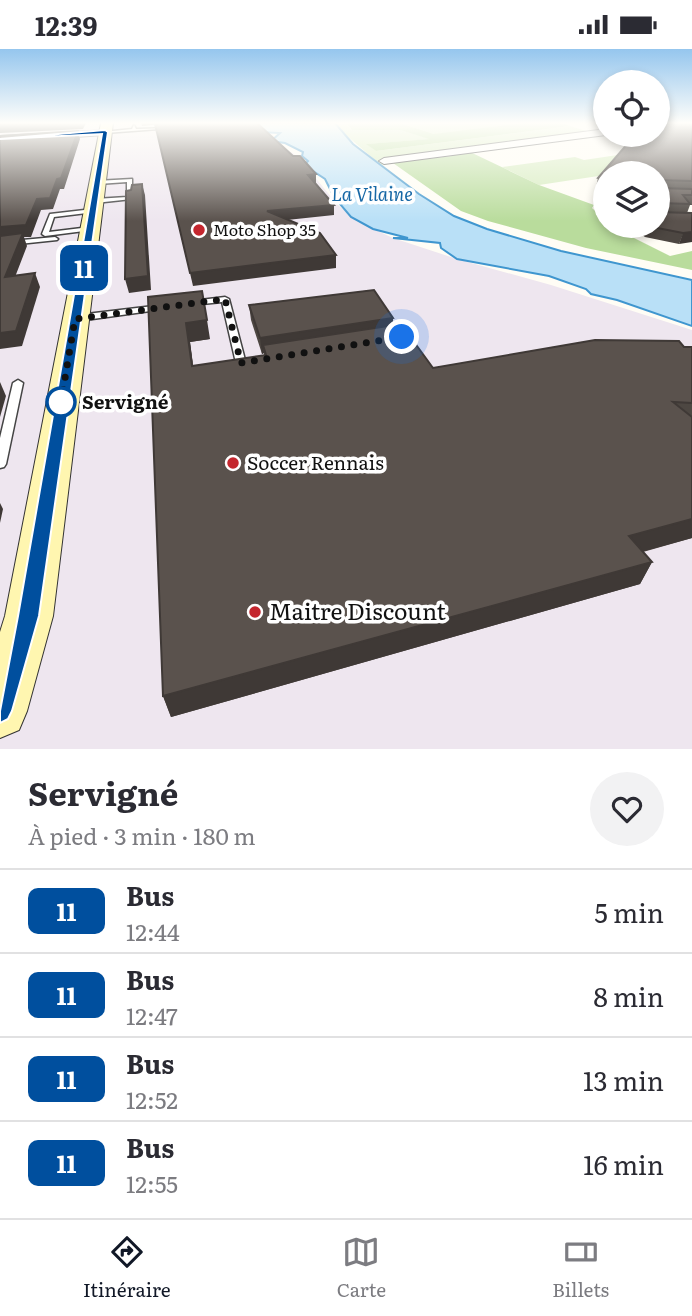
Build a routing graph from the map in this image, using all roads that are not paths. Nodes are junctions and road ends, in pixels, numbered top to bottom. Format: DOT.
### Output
graph roads {
  1 [pos="111,156"];
  2 [pos="425,156"];
  3 [pos="384,161"];
  4 [pos="93,212"];
  5 [pos="0,244"];
  6 [pos="75,319"];
  7 [pos="268,359"];
  8 [pos="18,383"];
  9 [pos="0,464"];
  10 [pos="0,711"];
  1 -- 4 [label="street"];
  2 -- 3 [label="street"];
  4 -- 4 [label="lane"];
  4 -- 4 [label="lane"];
  4 -- 5 [label="lane"];
  4 -- 6 [label="street"];
  6 -- 7 [label="lane"];
  6 -- 10 [label="street"];
  8 -- 9 [label="lane"];
}
